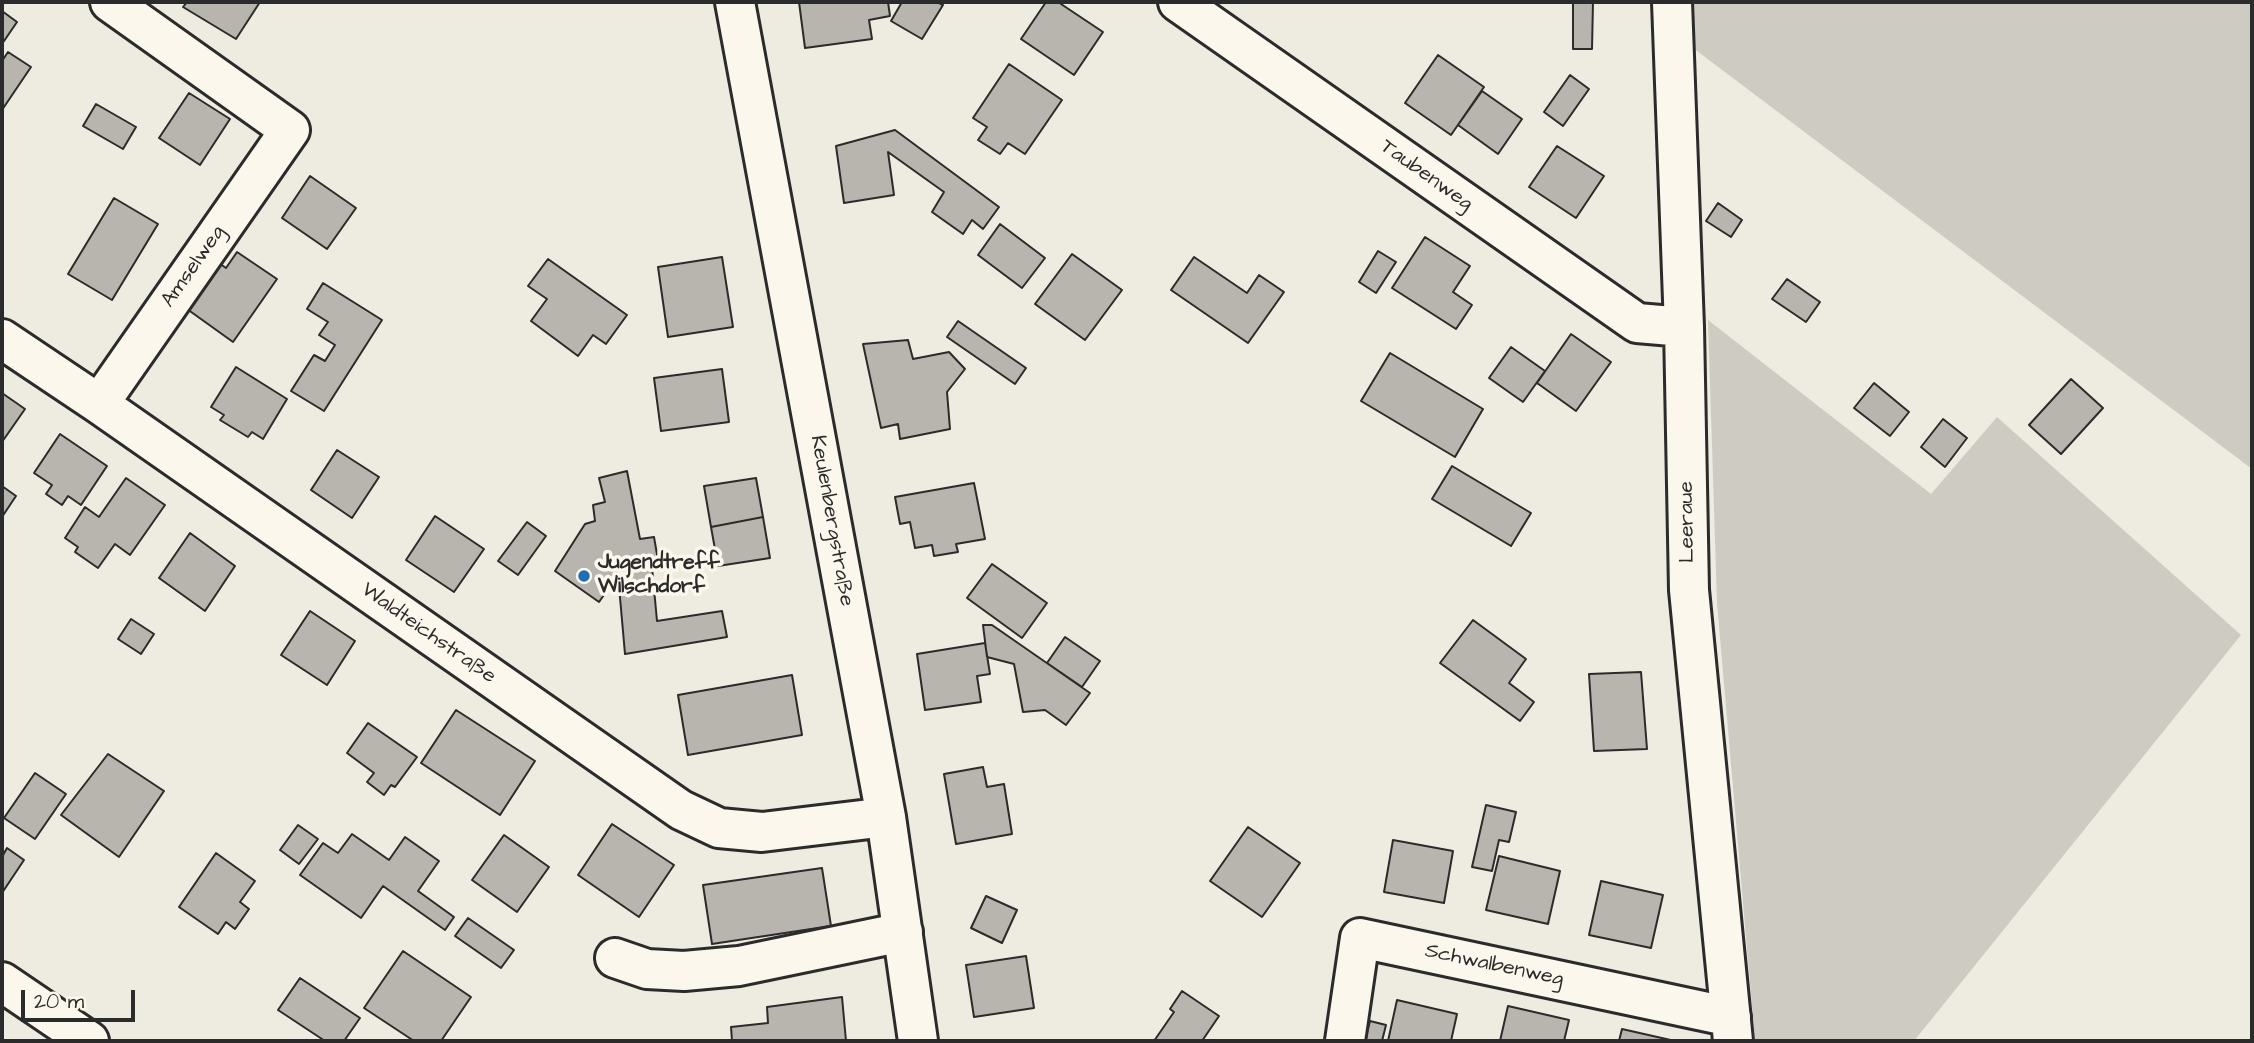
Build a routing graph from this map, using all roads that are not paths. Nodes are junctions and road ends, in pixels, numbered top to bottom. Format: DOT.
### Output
graph roads {
  1 [pos="110,2"];
  2 [pos="735,2"];
  3 [pos="1178,2"];
  4 [pos="1672,2"];
  5 [pos="1684,327"];
  6 [pos="2,339"];
  7 [pos="99,404"];
  8 [pos="886,817"];
  9 [pos="903,932"];
  10 [pos="615,958"];
  11 [pos="2,982"];
  12 [pos="1732,1029"];
  13 [pos="89,1041"];
  14 [pos="918,1041"];
  15 [pos="1345,1041"];
  1 -- 7 [label="street, Amselweg"];
  2 -- 8 [label="street, Keulenbergstraße"];
  3 -- 5 [label="street, Taubenweg"];
  4 -- 5 [label="street, Leeraue"];
  5 -- 12 [label="street, Leeraue"];
  6 -- 7 [label="street, Waldteichstraße"];
  7 -- 8 [label="street, Waldteichstraße"];
  8 -- 9 [label="street, Keulenbergstraße"];
  9 -- 10 [label="street"];
  9 -- 14 [label="street, Keulenbergstraße"];
  11 -- 13 [label="street"];
  12 -- 15 [label="street, Schwalbenweg"];
}
